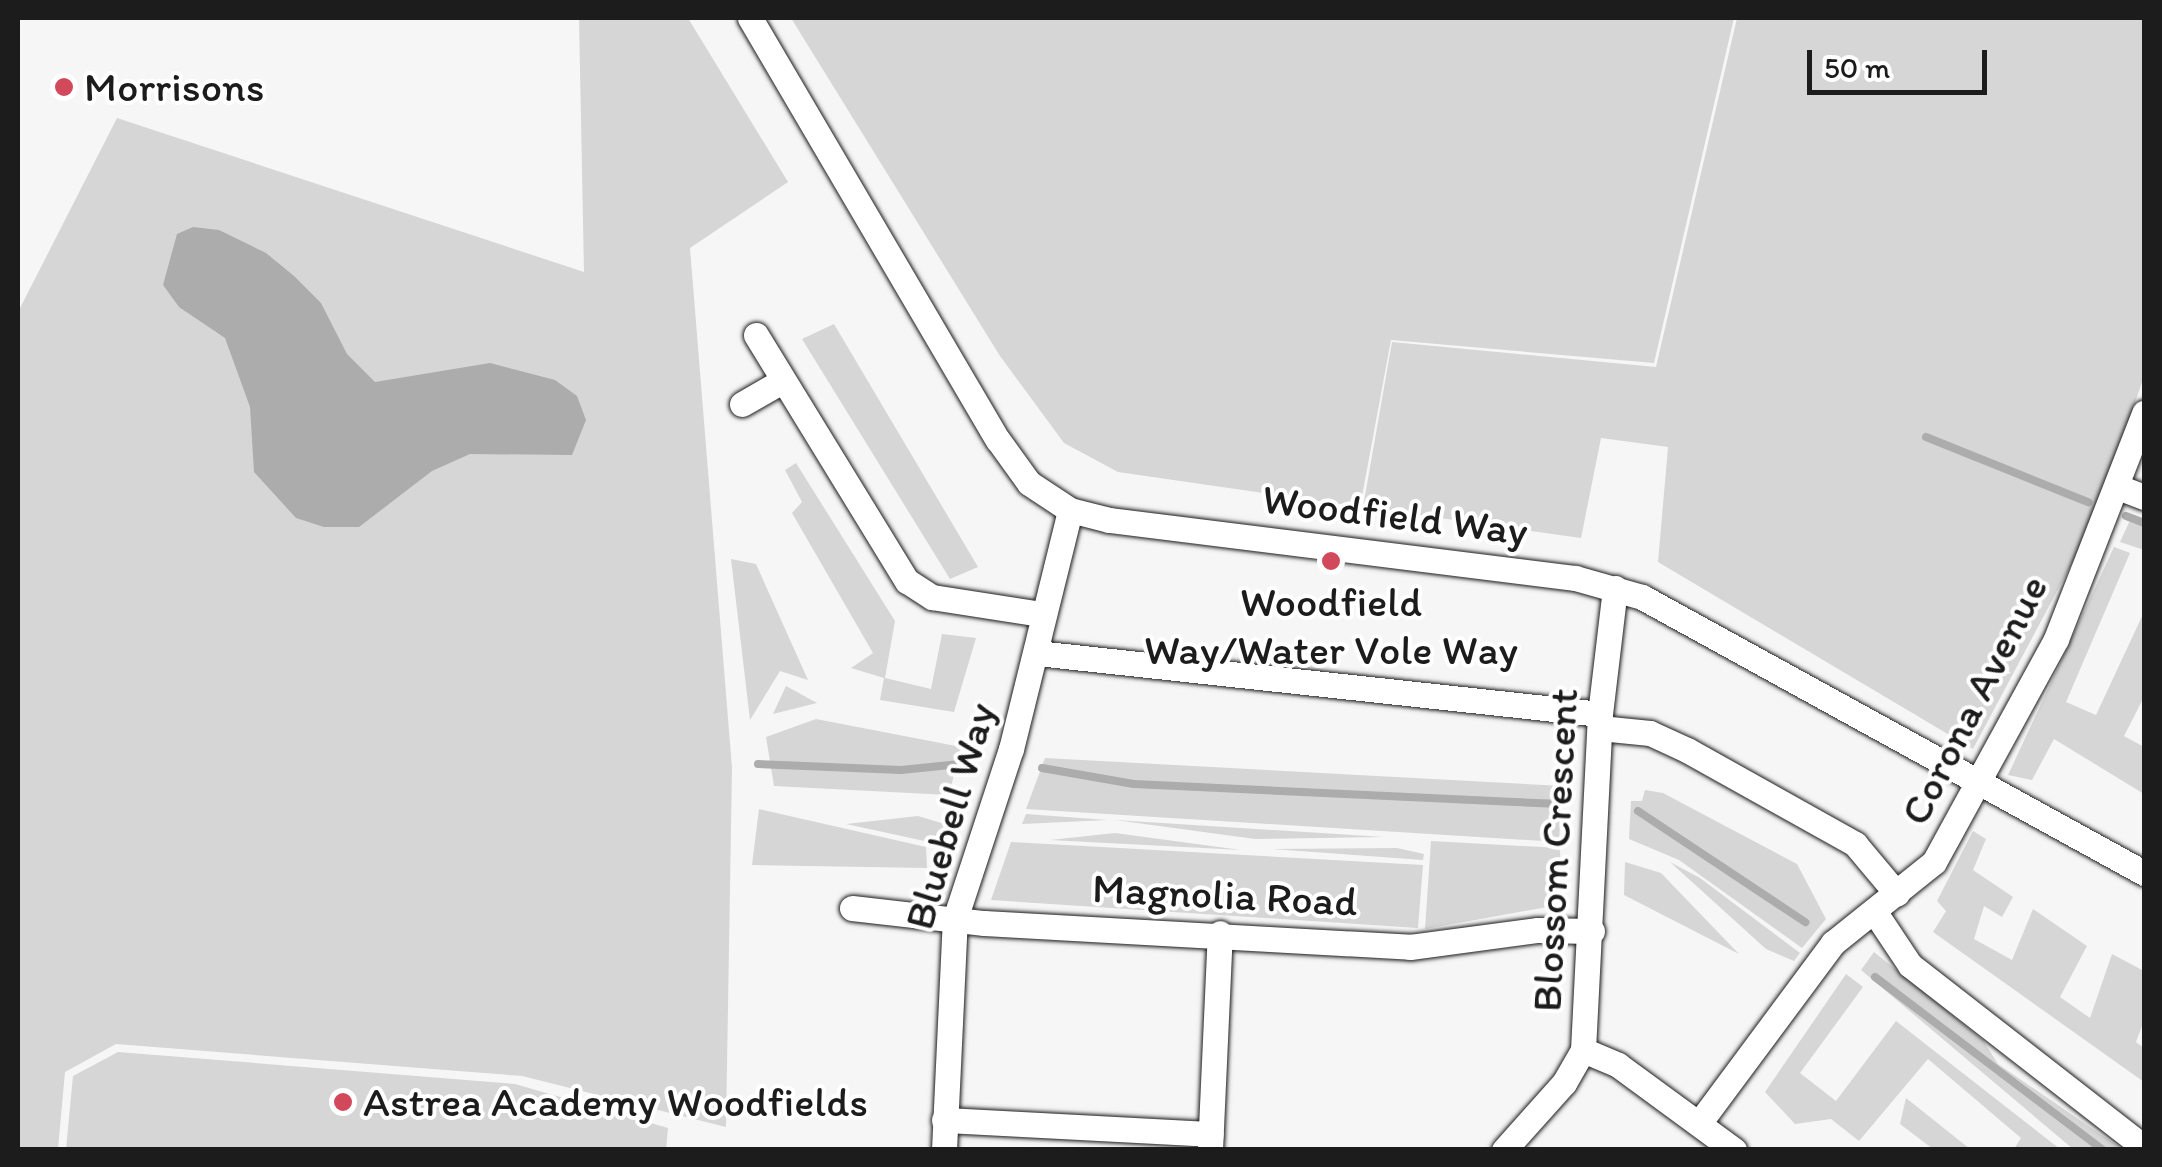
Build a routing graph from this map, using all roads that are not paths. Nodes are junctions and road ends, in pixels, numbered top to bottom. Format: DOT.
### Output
graph roads {
  1 [pos="738,18"];
  2 [pos="750,18"];
  3 [pos="791,94"];
  4 [pos="756,335"];
  5 [pos="782,381"];
  6 [pos="742,404"];
  7 [pos="2144,413"];
  8 [pos="2118,487"];
  9 [pos="2144,497"];
  10 [pos="1070,510"];
  11 [pos="1615,588"];
  12 [pos="1042,614"];
  13 [pos="1037,653"];
  14 [pos="1600,721"];
  15 [pos="1982,785"];
  16 [pos="2144,873"];
  17 [pos="1897,894"];
  18 [pos="852,908"];
  19 [pos="1874,911"];
  20 [pos="956,919"];
  21 [pos="1592,931"];
  22 [pos="1220,933"];
  23 [pos="1583,1050"];
  24 [pos="944,1120"];
  25 [pos="1700,1122"];
  26 [pos="1210,1142"];
  27 [pos="2144,1147"];
  28 [pos="944,1150"];
  29 [pos="1504,1150"];
  30 [pos="1734,1150"];
  1 -- 3 [label="street, Woodfield Way"];
  2 -- 3 [label="street, Woodfield Way"];
  3 -- 10 [label="street, Woodfield Way"];
  4 -- 5 [label="street"];
  5 -- 6 [label="street"];
  5 -- 12 [label="street"];
  7 -- 8 [label="street, Corona Avenue"];
  8 -- 9 [label="street"];
  8 -- 15 [label="street, Corona Avenue"];
  10 -- 11 [label="street, Woodfield Way"];
  10 -- 12 [label="street, Bluebell Way"];
  11 -- 14 [label="street, Blossom Crescent"];
  11 -- 15 [label="street, Woodfield Way"];
  12 -- 13 [label="street, Bluebell Way"];
  13 -- 14 [label="street"];
  13 -- 20 [label="street, Bluebell Way"];
  14 -- 17 [label="street"];
  14 -- 21 [label="street, Blossom Crescent"];
  15 -- 16 [label="street, Woodfield Way"];
  15 -- 17 [label="street, Corona Avenue"];
  17 -- 19 [label="street, Corona Avenue"];
  18 -- 20 [label="street, Magnolia Road"];
  19 -- 25 [label="street, Corona Avenue"];
  19 -- 27 [label="street"];
  20 -- 22 [label="street, Magnolia Road"];
  20 -- 24 [label="street, Bluebell Way"];
  21 -- 22 [label="street, Magnolia Road"];
  21 -- 23 [label="street, Blossom Crescent"];
  22 -- 26 [label="street"];
  23 -- 25 [label="street"];
  23 -- 29 [label="street, Blossom Crescent"];
  24 -- 26 [label="street"];
  24 -- 28 [label="street, Bluebell Way"];
  25 -- 30 [label="street"];
}
